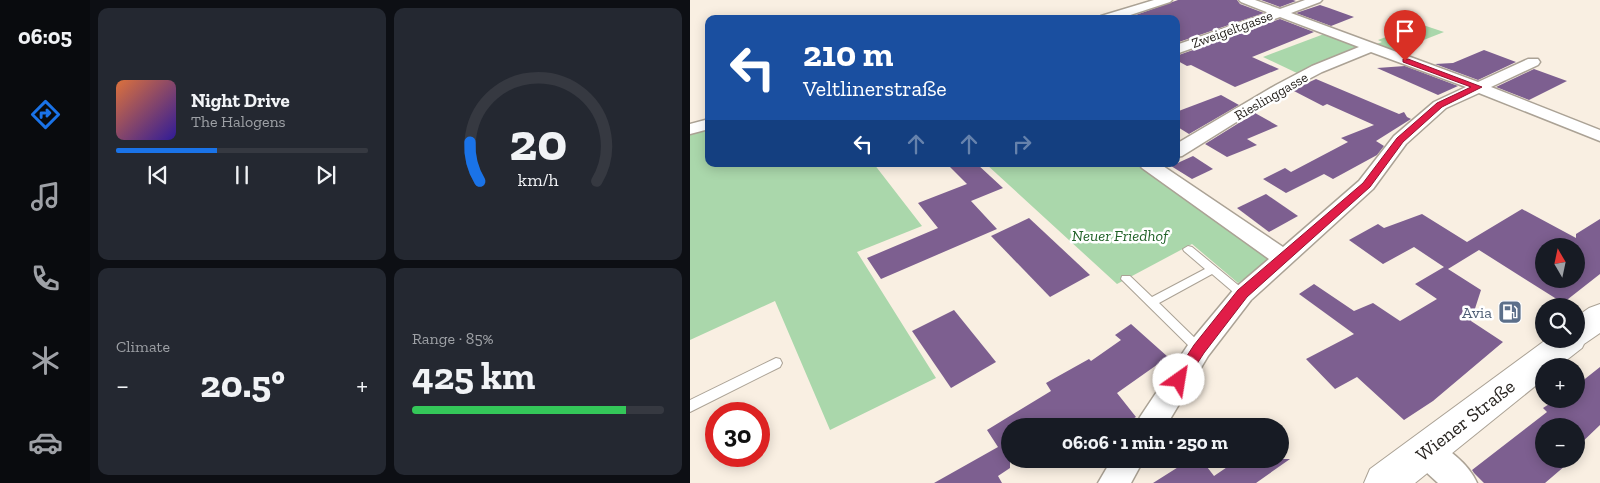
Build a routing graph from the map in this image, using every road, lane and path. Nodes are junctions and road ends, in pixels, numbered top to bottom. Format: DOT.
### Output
graph roads {
  1 [pos="1166,0"];
  2 [pos="1245,0"];
  3 [pos="1316,0"];
  4 [pos="1278,12"];
  5 [pos="1118,15"];
  6 [pos="1369,48"];
  7 [pos="1180,49"];
  8 [pos="1533,62"];
  9 [pos="1478,87"];
  10 [pos="705,125"];
  11 [pos="690,128"];
  12 [pos="1600,136"];
  13 [pos="1180,150"];
  14 [pos="1155,167"];
  15 [pos="1188,249"];
  16 [pos="1282,257"];
  17 [pos="1212,269"];
  18 [pos="1126,278"];
  19 [pos="1243,294"];
  20 [pos="1150,303"];
  21 [pos="1600,316"];
  22 [pos="1585,327"];
  23 [pos="1559,348"];
  24 [pos="1199,349"];
  25 [pos="776,364"];
  26 [pos="690,406"];
  27 [pos="1155,418"];
  28 [pos="1426,452"];
  29 [pos="1123,468"];
  30 [pos="1114,483"];
  31 [pos="1384,483"];
  32 [pos="1461,483"];
  1 -- 5 [label="street"];
  2 -- 4 [label="street"];
  3 -- 4 [label="street, Zweigeltgasse"];
  4 -- 6 [label="street"];
  4 -- 7 [label="street, Zweigeltgasse"];
  6 -- 9 [label="street"];
  6 -- 13 [label="street, Rieslinggasse"];
  8 -- 9 [label="street"];
  9 -- 12 [label="street"];
  9 -- 16 [label="street"];
  10 -- 11 [label="street"];
  14 -- 16 [label="street"];
  15 -- 17 [label="lane"];
  16 -- 19 [label="street"];
  17 -- 19 [label="lane"];
  17 -- 20 [label="lane"];
  18 -- 20 [label="lane"];
  19 -- 24 [label="street"];
  20 -- 24 [label="lane"];
  21 -- 22 [label="main road"];
  23 -- 28 [label="main road, Wiener Straße"];
  24 -- 27 [label="street"];
  25 -- 26 [label="lane"];
  28 -- 31 [label="main road, Wiener Straße"];
  28 -- 32 [label="street"];
  29 -- 30 [label="street"];
}
